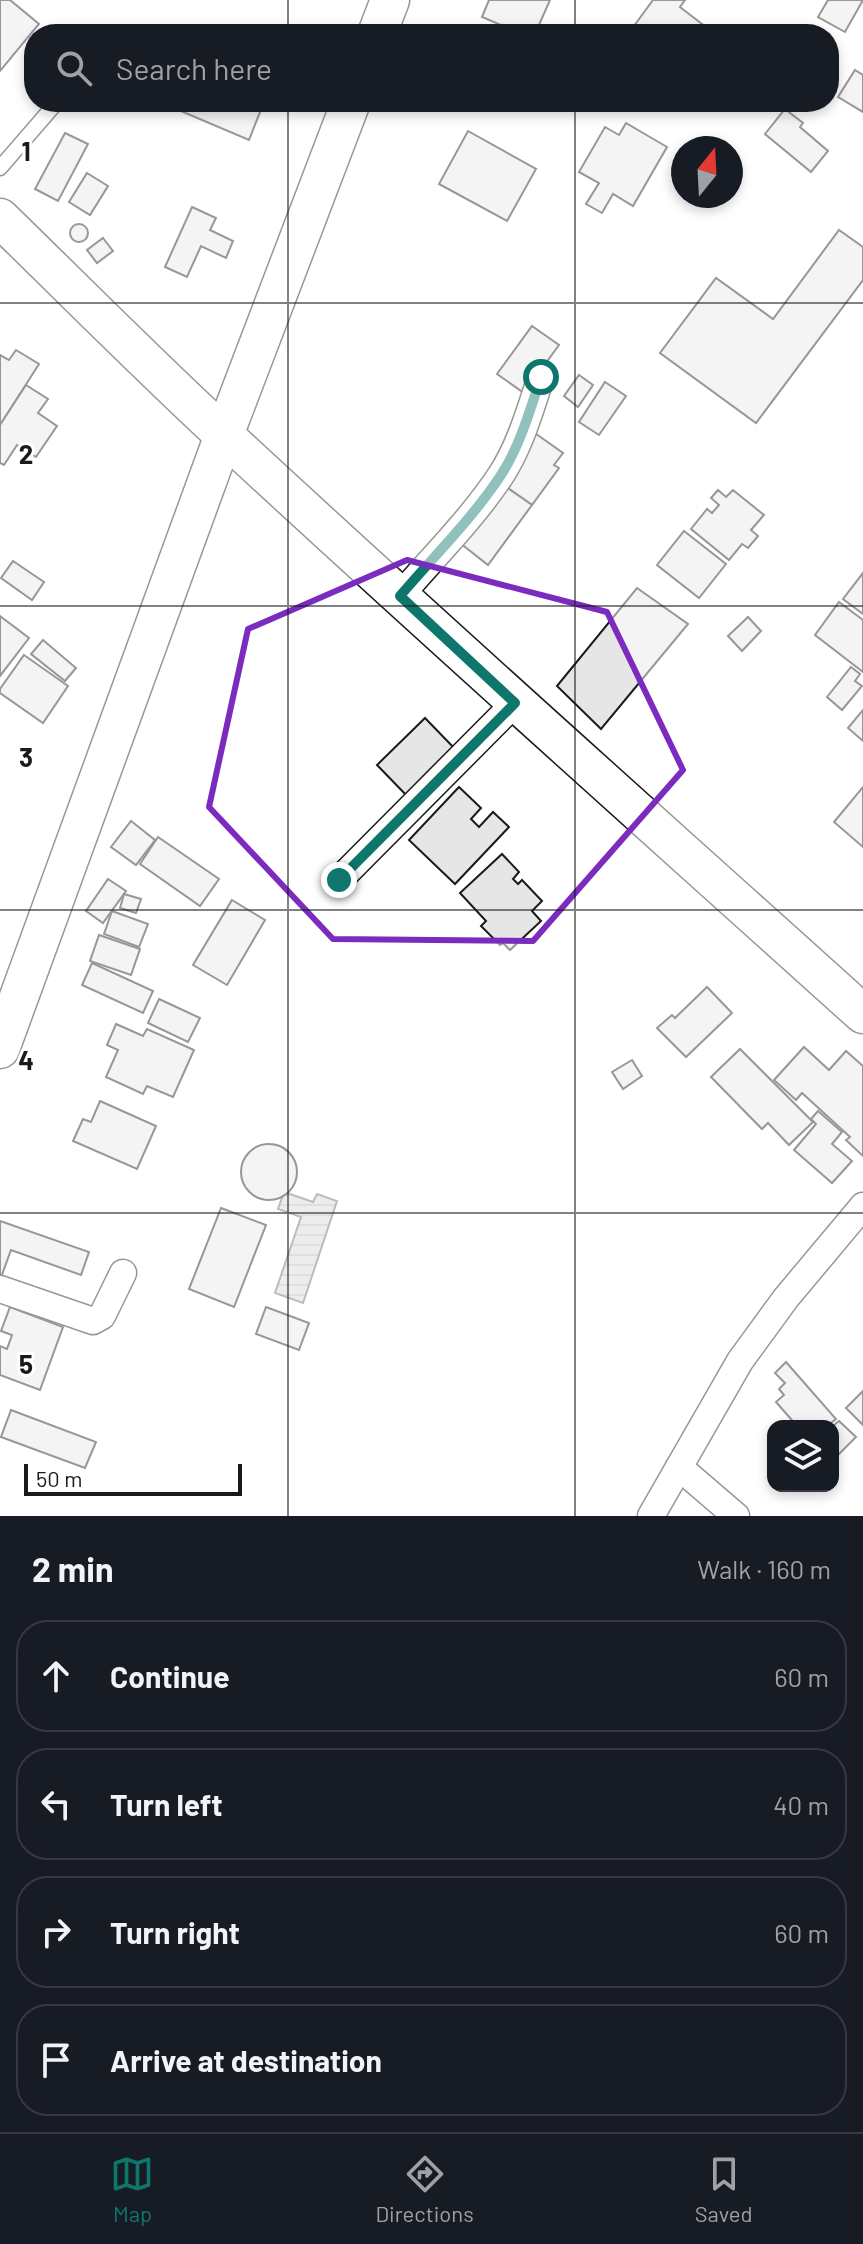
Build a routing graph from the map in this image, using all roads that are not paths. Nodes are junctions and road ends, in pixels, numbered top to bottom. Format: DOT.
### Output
graph roads {
  1 [pos="390,0"];
  2 [pos="381,24"];
  3 [pos="48,112"];
  4 [pos="347,112"];
  5 [pos="0,168"];
  6 [pos="0,218"];
  7 [pos="541,377"];
  8 [pos="224,435"];
  9 [pos="400,596"];
  10 [pos="515,703"];
  11 [pos="339,880"];
  12 [pos="863,1014"];
  13 [pos="0,1049"];
  14 [pos="859,1219"];
  15 [pos="123,1273"];
  16 [pos="0,1289"];
  17 [pos="679,1467"];
  18 [pos="651,1516"];
  19 [pos="736,1516"];
  1 -- 2 [label="street"];
  3 -- 5 [label="lane"];
  4 -- 8 [label="street"];
  6 -- 8 [label="street"];
  7 -- 9 [label="street"];
  8 -- 9 [label="street"];
  8 -- 13 [label="street"];
  9 -- 10 [label="street"];
  10 -- 11 [label="street"];
  10 -- 12 [label="street"];
  14 -- 17 [label="street"];
  15 -- 16 [label="street"];
  17 -- 18 [label="street"];
  17 -- 19 [label="street"];
}
